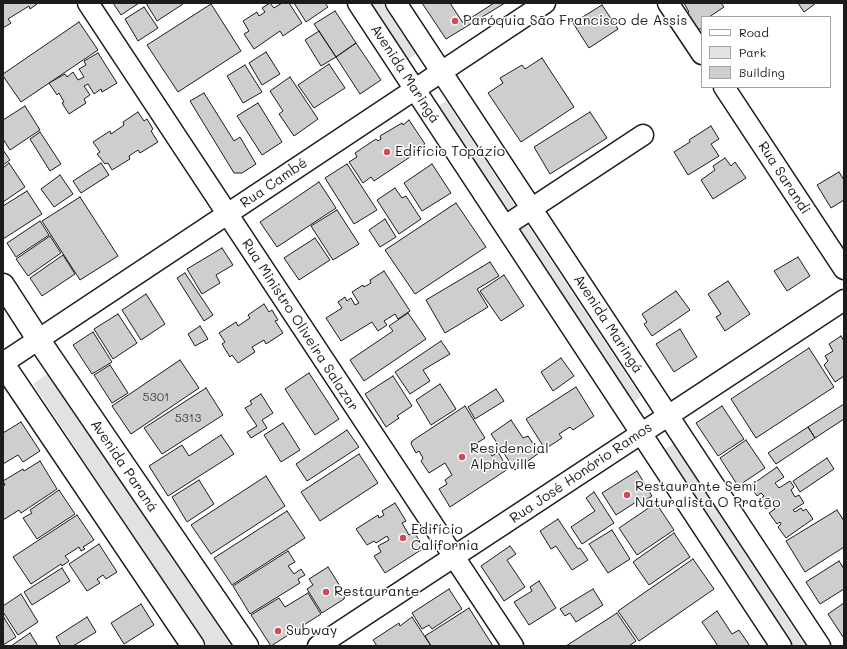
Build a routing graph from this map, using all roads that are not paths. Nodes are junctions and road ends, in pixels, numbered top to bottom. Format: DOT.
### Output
graph roads {
  1 [pos="88,3"];
  2 [pos="358,3"];
  3 [pos="396,3"];
  4 [pos="545,3"];
  5 [pos="668,3"];
  6 [pos="701,52"];
  7 [pos="442,71"];
  8 [pos="725,88"];
  9 [pos="415,89"];
  10 [pos="643,135"];
  11 [pos="532,208"];
  12 [pos="227,214"];
  13 [pos="505,226"];
  14 [pos="844,269"];
  15 [pos="3,285"];
  16 [pos="844,300"];
  17 [pos="38,339"];
  18 [pos="3,363"];
  19 [pos="668,415"];
  20 [pos="641,433"];
  21 [pos="454,557"];
  22 [pos="762,557"];
  23 [pos="735,577"];
  24 [pos="194,646"];
  25 [pos="246,646"];
  26 [pos="318,646"];
  27 [pos="513,646"];
  28 [pos="780,646"];
  29 [pos="820,646"];
  1 -- 12 [label="street, Rua Ministro Oliveira Salazar"];
  2 -- 9 [label="street, Avenida Maringá"];
  3 -- 7 [label="street, Avenida Maringá"];
  4 -- 7 [label="street, Rua Cambé"];
  5 -- 6 [label="street"];
  7 -- 9 [label="street, Rua Cambé"];
  7 -- 11 [label="street, Avenida Maringá"];
  8 -- 14 [label="street, Rua Sarandi"];
  9 -- 12 [label="street, Rua Cambé"];
  9 -- 13 [label="street, Avenida Maringá"];
  10 -- 11 [label="street"];
  11 -- 13 [label="street"];
  11 -- 19 [label="street, Avenida Maringá"];
  12 -- 17 [label="street, Rua Cambé"];
  12 -- 21 [label="street, Rua Ministro Oliveira Salazar"];
  13 -- 20 [label="street, Avenida Maringá"];
  15 -- 17 [label="main road, Avenida Paraná"];
  16 -- 19 [label="street, Rua José Honório Ramos"];
  17 -- 18 [label="street, Rua Cambé"];
  17 -- 25 [label="main road, Avenida Paraná"];
  18 -- 24 [label="main road"];
  19 -- 20 [label="street, Rua José Honório Ramos"];
  19 -- 22 [label="street, Avenida Maringá"];
  20 -- 21 [label="street, Rua José Honório Ramos"];
  20 -- 23 [label="street, Avenida Maringá"];
  21 -- 26 [label="street, Rua José Honório Ramos"];
  21 -- 27 [label="street, Rua Ministro Oliveira Salazar"];
  22 -- 23 [label="street"];
  22 -- 29 [label="street, Avenida Maringá"];
  23 -- 28 [label="street, Avenida Maringá"];
}
